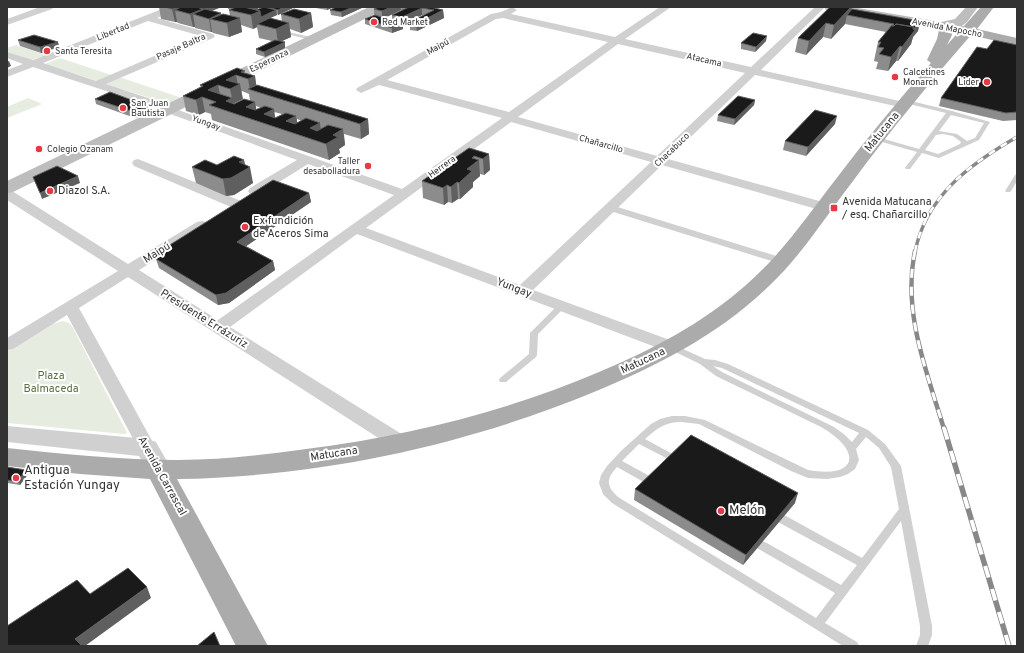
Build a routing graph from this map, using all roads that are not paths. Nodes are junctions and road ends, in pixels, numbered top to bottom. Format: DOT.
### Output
graph roads {
  1 [pos="49,7"];
  2 [pos="175,7"];
  3 [pos="379,7"];
  4 [pos="517,7"];
  5 [pos="666,7"];
  6 [pos="820,7"];
  7 [pos="830,7"];
  8 [pos="972,7"];
  9 [pos="988,7"];
  10 [pos="503,15"];
  11 [pos="148,18"];
  12 [pos="7,22"];
  13 [pos="942,26"];
  14 [pos="272,29"];
  15 [pos="969,31"];
  16 [pos="313,39"];
  17 [pos="617,40"];
  18 [pos="1017,42"];
  19 [pos="7,55"];
  20 [pos="34,63"];
  21 [pos="933,70"];
  22 [pos="754,71"];
  23 [pos="7,74"];
  24 [pos="378,81"];
  25 [pos="96,84"];
  26 [pos="361,90"];
  27 [pos="905,103"];
  28 [pos="170,110"];
  29 [pos="950,112"];
  30 [pos="510,117"];
  31 [pos="935,133"];
  32 [pos="877,139"];
  33 [pos="963,145"];
  34 [pos="921,151"];
  35 [pos="307,159"];
  36 [pos="661,161"];
  37 [pos="138,163"];
  38 [pos="908,168"];
  39 [pos="1017,176"];
  40 [pos="7,188"];
  41 [pos="1008,191"];
  42 [pos="7,194"];
  43 [pos="404,194"];
  44 [pos="236,204"];
  45 [pos="825,207"];
  46 [pos="611,208"];
  47 [pos="356,229"];
  48 [pos="782,261"];
  49 [pos="128,272"];
  50 [pos="523,291"];
  51 [pos="70,306"];
  52 [pos="562,306"];
  53 [pos="218,328"];
  54 [pos="7,345"];
  55 [pos="672,347"];
  56 [pos="703,362"];
  57 [pos="502,380"];
  58 [pos="865,432"];
  59 [pos="7,434"];
  60 [pos="640,440"];
  61 [pos="401,443"];
  62 [pos="851,449"];
  63 [pos="7,457"];
  64 [pos="153,459"];
  65 [pos="675,459"];
  66 [pos="616,462"];
  67 [pos="652,482"];
  68 [pos="904,510"];
  69 [pos="782,519"];
  70 [pos="761,545"];
  71 [pos="864,564"];
  72 [pos="843,592"];
  73 [pos="818,624"];
  74 [pos="252,646"];
  75 [pos="853,646"];
  76 [pos="922,646"];
  1 -- 12 [label="street"];
  2 -- 11 [label="street, Libertad"];
  3 -- 16 [label="main road, Esperanza"];
  4 -- 10 [label="street, Maipú"];
  5 -- 17 [label="street, Herrera"];
  6 -- 22 [label="street, Chacabuco"];
  7 -- 13 [label="main road, Avenida Mapocho"];
  8 -- 13 [label="main road"];
  9 -- 15 [label="main road, Matucana"];
  10 -- 17 [label="street, Atacama"];
  10 -- 24 [label="street, Maipú"];
  11 -- 20 [label="street, Libertad"];
  11 -- 25 [label="street, Pasaje Baltra"];
  13 -- 15 [label="main road, Avenida Mapocho"];
  13 -- 21 [label="main road"];
  14 -- 16 [label="lane"];
  15 -- 18 [label="main road, Avenida Mapocho"];
  15 -- 21 [label="main road, Matucana"];
  16 -- 28 [label="main road, Esperanza"];
  17 -- 22 [label="street, Atacama"];
  17 -- 30 [label="street, Herrera"];
  19 -- 20 [label="street, Yungay"];
  20 -- 23 [label="street, Libertad"];
  20 -- 25 [label="street, Yungay"];
  21 -- 27 [label="main road, Matucana"];
  22 -- 27 [label="street, Atacama"];
  22 -- 36 [label="street, Chacabuco"];
  24 -- 26 [label="street, Maipú"];
  24 -- 30 [label="street, Chañarcillo"];
  25 -- 28 [label="street, Yungay"];
  27 -- 29 [label="lane"];
  27 -- 32 [label="main road, Matucana"];
  28 -- 35 [label="street, Yungay"];
  28 -- 40 [label="main road, Esperanza"];
  29 -- 31 [label="lane"];
  29 -- 33 [label="lane"];
  30 -- 36 [label="street, Chañarcillo"];
  30 -- 43 [label="street, Herrera"];
  31 -- 33 [label="lane"];
  31 -- 34 [label="lane"];
  32 -- 34 [label="lane"];
  32 -- 45 [label="main road, Matucana"];
  33 -- 34 [label="lane"];
  34 -- 38 [label="lane"];
  35 -- 43 [label="street, Yungay"];
  35 -- 44 [label="street, Maipú"];
  36 -- 45 [label="street, Chañarcillo"];
  36 -- 46 [label="street, Chacabuco"];
  37 -- 44 [label="street"];
  39 -- 41 [label="lane"];
  42 -- 49 [label="street, Presidente Errázuriz"];
  43 -- 47 [label="street, Herrera"];
  44 -- 49 [label="street, Maipú"];
  45 -- 48 [label="main road, Matucana"];
  46 -- 48 [label="street"];
  46 -- 50 [label="street, Chacabuco"];
  47 -- 50 [label="street, Yungay"];
  47 -- 53 [label="street, Herrera"];
  48 -- 55 [label="main road, Matucana"];
  49 -- 51 [label="street, Maipú"];
  49 -- 53 [label="street, Presidente Errázuriz"];
  50 -- 52 [label="street, Yungay"];
  51 -- 54 [label="street, Maipú"];
  51 -- 64 [label="street, Avenida Carrascal"];
  52 -- 55 [label="street, Yungay"];
  52 -- 57 [label="lane"];
  53 -- 61 [label="street, Presidente Errázuriz"];
  55 -- 56 [label="lane"];
  55 -- 61 [label="main road, Matucana"];
  56 -- 58 [label="lane"];
  56 -- 62 [label="lane"];
  58 -- 62 [label="lane"];
  58 -- 68 [label="lane"];
  59 -- 64 [label="street"];
  60 -- 62 [label="lane"];
  60 -- 65 [label="lane"];
  60 -- 66 [label="lane"];
  61 -- 64 [label="main road, Matucana"];
  63 -- 64 [label="main road, Matucana"];
  64 -- 74 [label="main road, Avenida Carrascal"];
  66 -- 67 [label="lane"];
  66 -- 73 [label="lane"];
  68 -- 71 [label="lane"];
  68 -- 76 [label="lane"];
  69 -- 71 [label="lane"];
  70 -- 72 [label="lane"];
  71 -- 72 [label="lane"];
  72 -- 73 [label="lane"];
  73 -- 75 [label="lane"];
}
